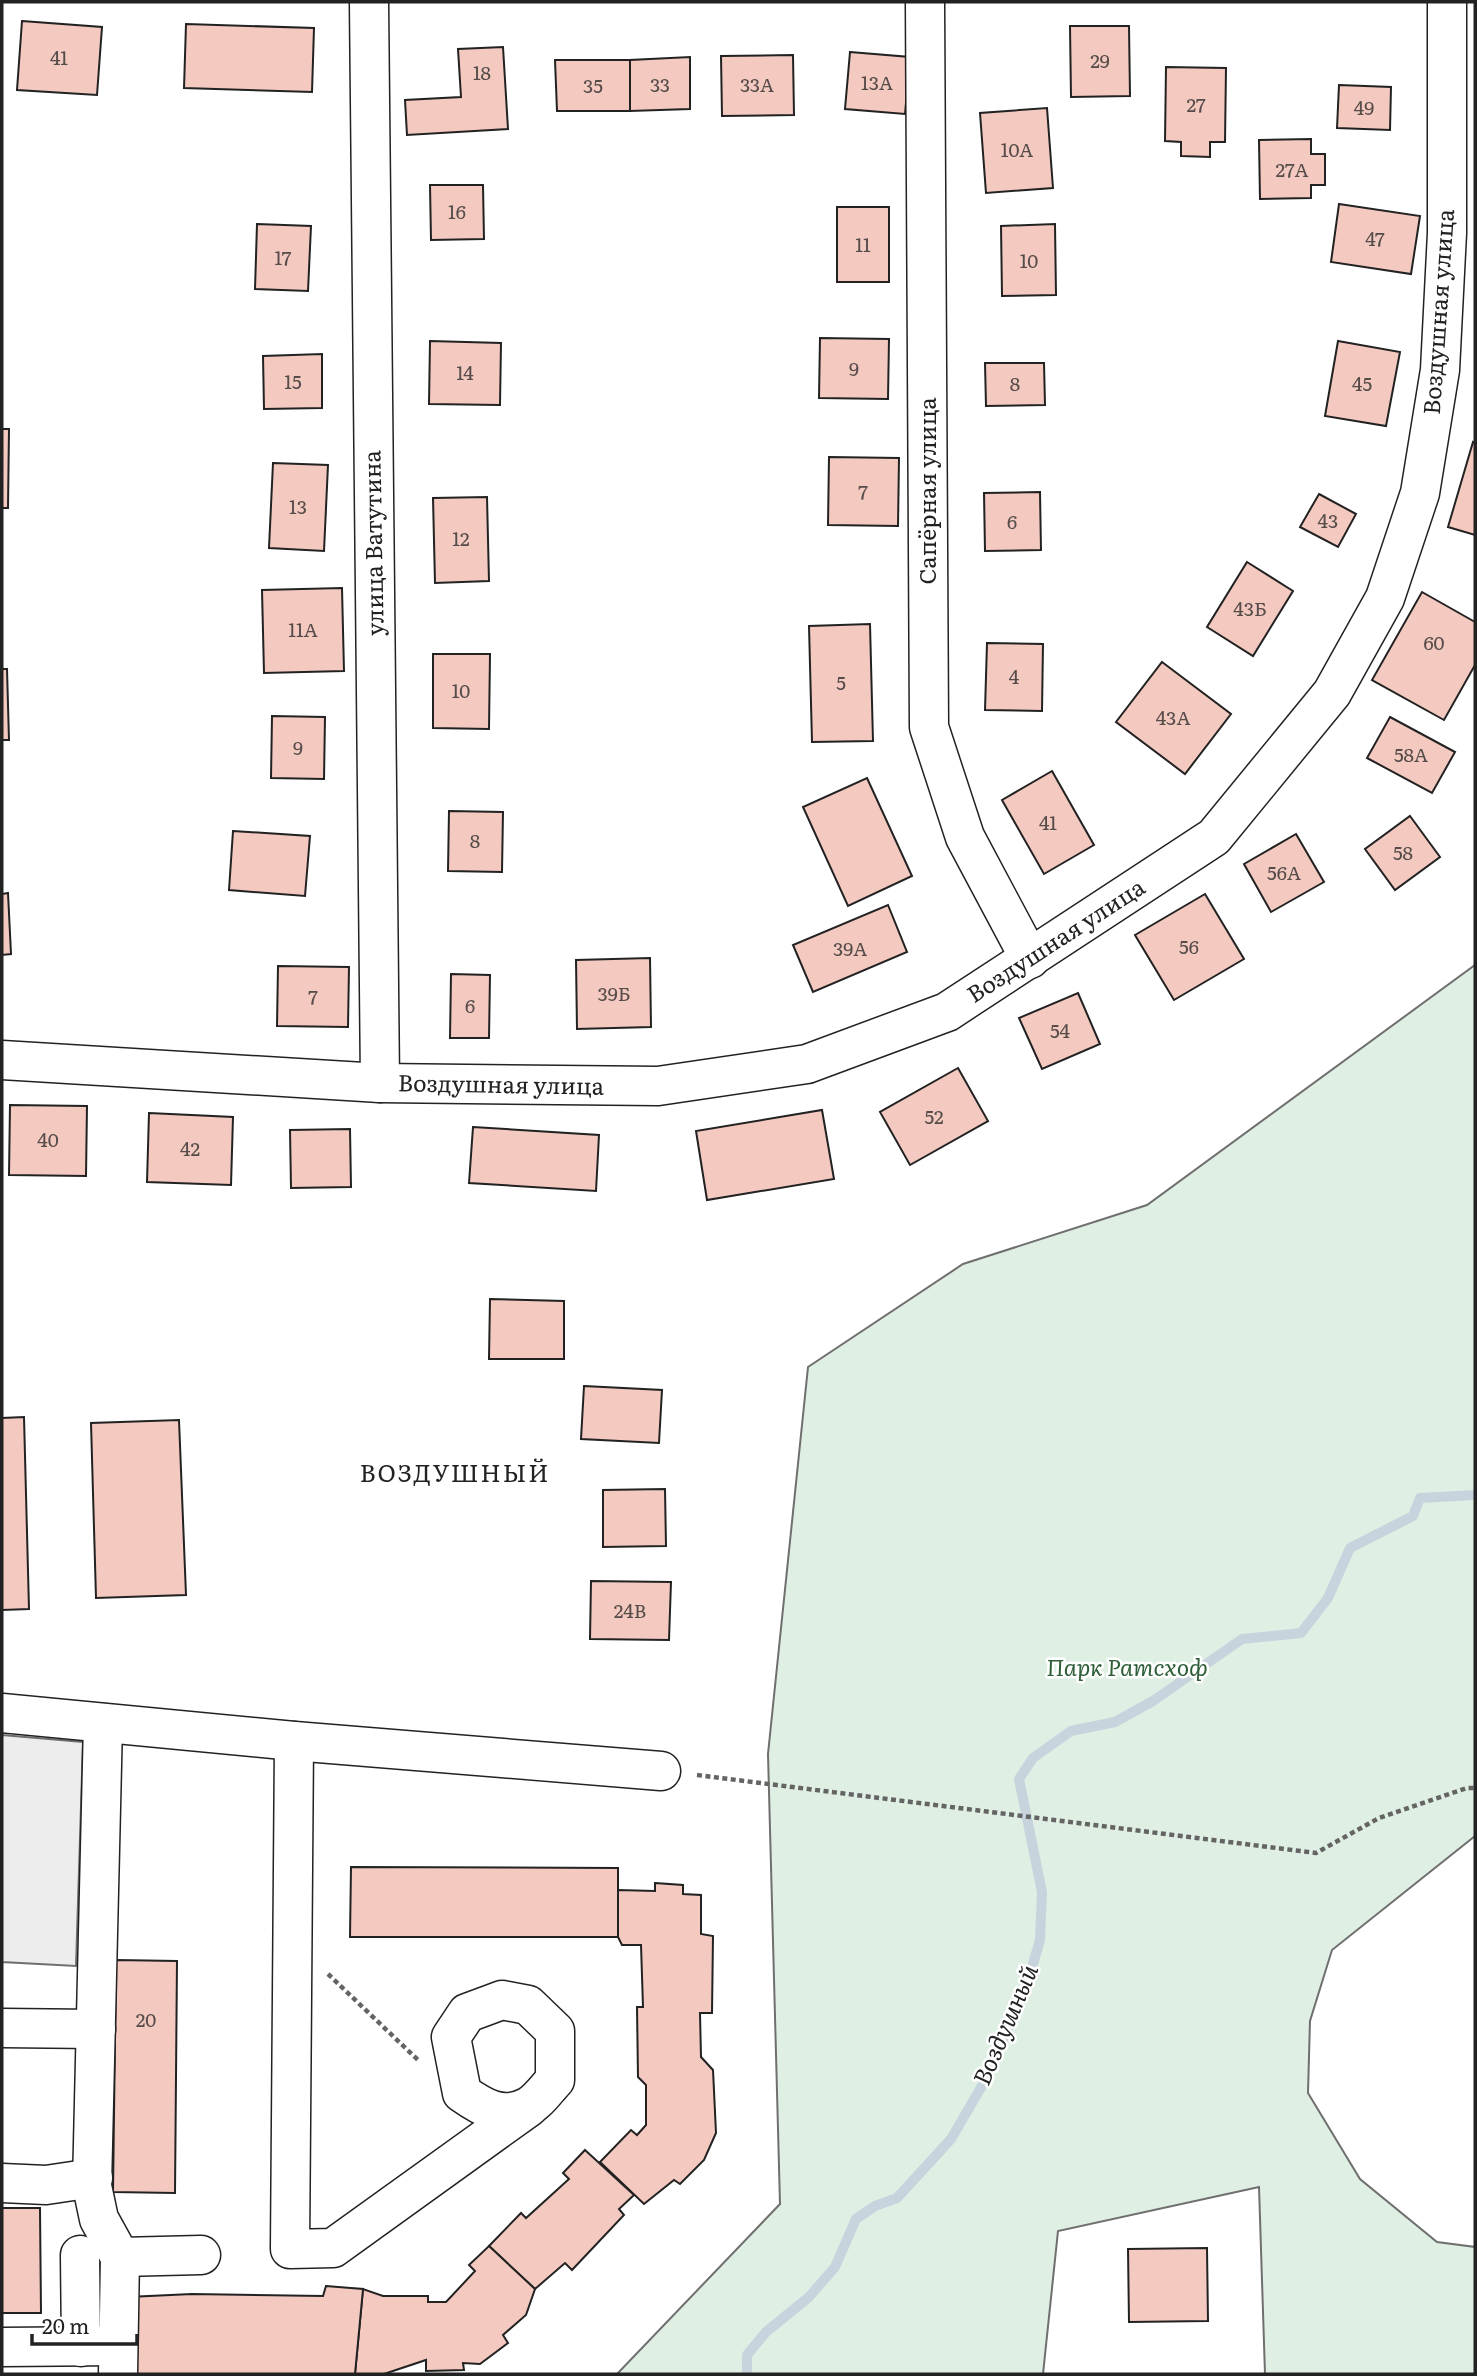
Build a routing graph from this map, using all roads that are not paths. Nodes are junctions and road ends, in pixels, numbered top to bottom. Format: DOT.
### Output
graph roads {
  1 [pos="369,2"];
  2 [pos="925,2"];
  3 [pos="1447,2"];
  4 [pos="1461,233"];
  5 [pos="1030,959"];
  6 [pos="2,1060"];
  7 [pos="380,1083"];
  8 [pos="2,1713"];
  9 [pos="103,1723"];
  10 [pos="294,1741"];
  11 [pos="662,1771"];
  12 [pos="2,2028"];
  13 [pos="96,2029"];
  14 [pos="528,2107"];
  15 [pos="93,2178"];
  16 [pos="2,2183"];
  17 [pos="80,2255"];
  18 [pos="201,2255"];
  19 [pos="120,2257"];
  20 [pos="2,2347"];
  21 [pos="81,2347"];
  22 [pos="118,2360"];
  1 -- 7 [label="street, улица Ватутина"];
  2 -- 5 [label="street, Сапёрная улица"];
  3 -- 4 [label="street, Воздушная улица"];
  4 -- 5 [label="street, Воздушная улица"];
  5 -- 7 [label="street, Воздушная улица"];
  6 -- 7 [label="street, Воздушная улица"];
  8 -- 9 [label="street"];
  9 -- 10 [label="street"];
  9 -- 13 [label="street"];
  10 -- 11 [label="street"];
  10 -- 14 [label="street"];
  12 -- 13 [label="street"];
  13 -- 15 [label="street"];
  15 -- 16 [label="street"];
  15 -- 19 [label="street"];
  17 -- 21 [label="street"];
  18 -- 19 [label="street"];
  19 -- 22 [label="street"];
  20 -- 21 [label="street"];
  21 -- 22 [label="street"];
}
